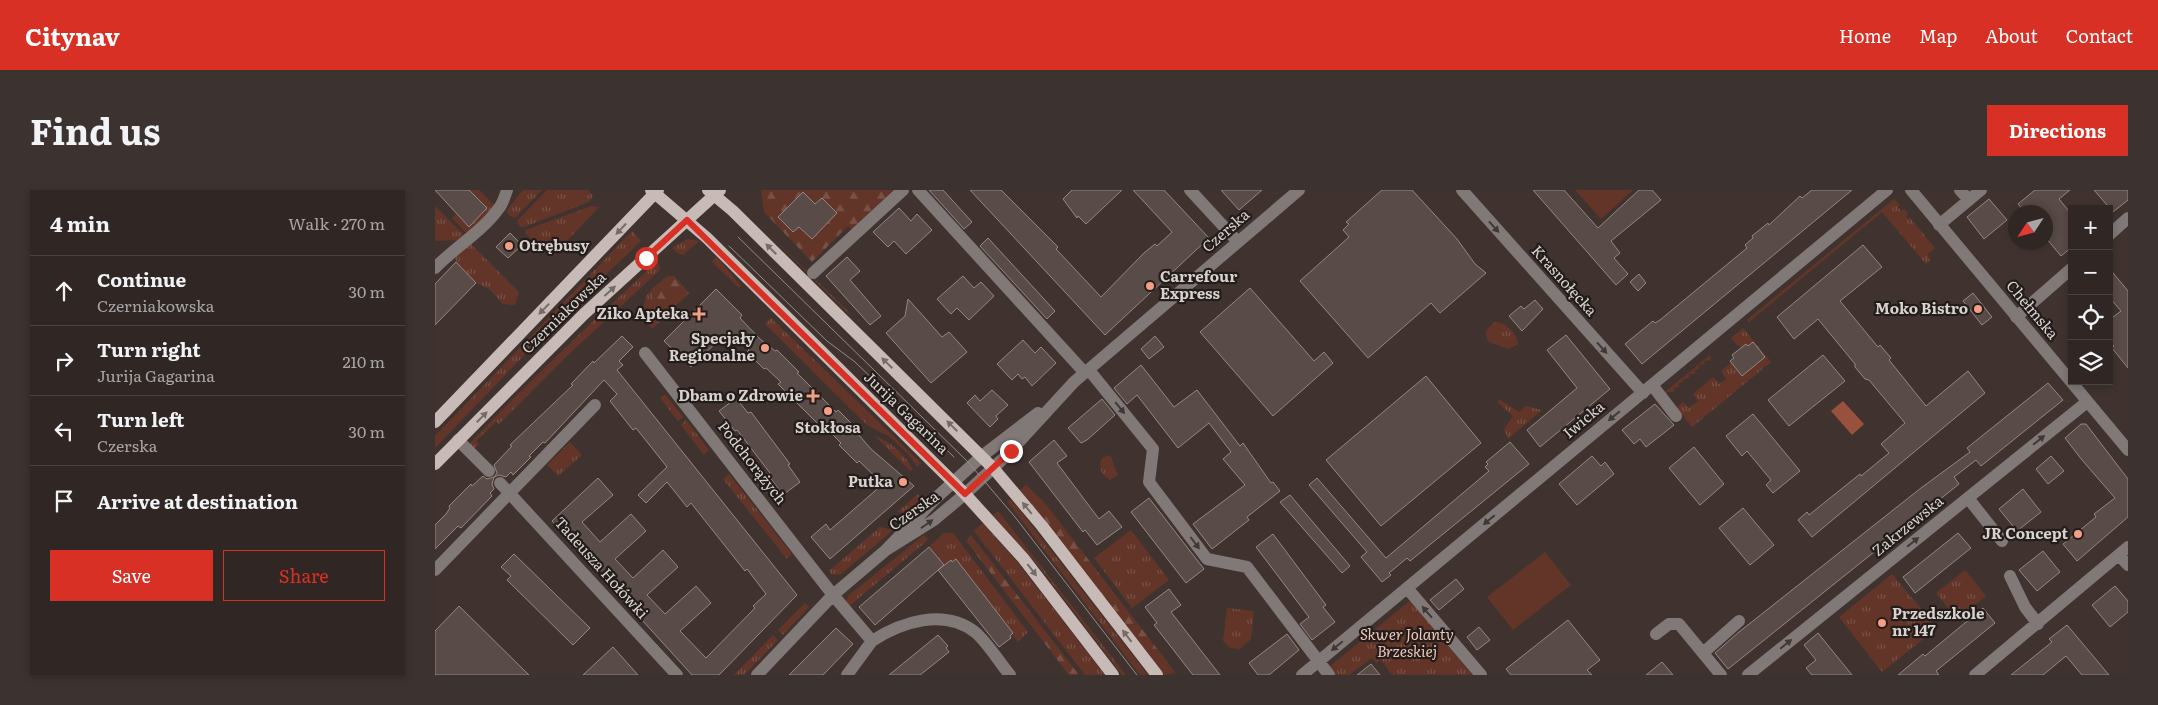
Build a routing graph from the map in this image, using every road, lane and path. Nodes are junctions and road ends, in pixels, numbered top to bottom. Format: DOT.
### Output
graph roads {
  1 [pos="507,190"];
  2 [pos="903,190"];
  3 [pos="917,190"];
  4 [pos="1190,190"];
  5 [pos="1299,190"];
  6 [pos="1462,190"];
  7 [pos="1887,190"];
  8 [pos="1911,190"];
  9 [pos="1960,190"];
  10 [pos="1981,190"];
  11 [pos="654,191"];
  12 [pos="714,192"];
  13 [pos="1969,200"];
  14 [pos="2128,218"];
  15 [pos="687,220"];
  16 [pos="1939,224"];
  17 [pos="2113,231"];
  18 [pos="1238,242"];
  19 [pos="435,268"];
  20 [pos="813,272"];
  21 [pos="2068,272"];
  22 [pos="2016,317"];
  23 [pos="645,353"];
  24 [pos="1087,372"];
  25 [pos="1647,389"];
  26 [pos="1061,396"];
  27 [pos="2087,402"];
  28 [pos="595,405"];
  29 [pos="1676,416"];
  30 [pos="435,422"];
  31 [pos="458,440"];
  32 [pos="2128,450"];
  33 [pos="982,456"];
  34 [pos="435,464"];
  35 [pos="994,469"];
  36 [pos="489,471"];
  37 [pos="953,482"];
  38 [pos="501,483"];
  39 [pos="510,492"];
  40 [pos="965,494"];
  41 [pos="1968,498"];
  42 [pos="2002,541"];
  43 [pos="886,550"];
  44 [pos="2124,551"];
  45 [pos="2128,564"];
  46 [pos="435,570"];
  47 [pos="2010,576"];
  48 [pos="1407,588"];
  49 [pos="833,595"];
  50 [pos="1739,622"];
  51 [pos="2038,624"];
  52 [pos="1656,634"];
  53 [pos="872,641"];
  54 [pos="1703,653"];
  55 [pos="1319,662"];
  56 [pos="677,675"];
  57 [pos="757,675"];
  58 [pos="847,675"];
  59 [pos="1010,675"];
  60 [pos="1113,675"];
  61 [pos="1157,675"];
  62 [pos="1302,675"];
  63 [pos="1329,675"];
  64 [pos="1481,675"];
  65 [pos="1721,675"];
  66 [pos="1749,675"];
  67 [pos="1975,675"];
  1 -- 19 [label="street"];
  2 -- 20 [label="street"];
  3 -- 24 [label="street"];
  4 -- 18 [label="street"];
  5 -- 18 [label="street, Czerska"];
  6 -- 25 [label="street, Krasnołęcka, one-way"];
  7 -- 25 [label="street, Iwicka"];
  8 -- 16 [label="street, Chełmska"];
  9 -- 13 [label="street"];
  10 -- 13 [label="street"];
  11 -- 15 [label="main road, Jurija Gagarina"];
  11 -- 30 [label="main road, Czerniakowska, one-way"];
  12 -- 15 [label="main road, Czerniakowska"];
  33 -- 12 [label="main road, Jurija Gagarina, one-way"];
  13 -- 16 [label="street"];
  14 -- 17 [label="street"];
  31 -- 15 [label="main road, Czerniakowska, one-way"];
  15 -- 37 [label="main road, Jurija Gagarina"];
  16 -- 22 [label="street, Chełmska"];
  18 -- 24 [label="street, Czerska"];
  21 -- 22 [label="street"];
  22 -- 27 [label="street, Chełmska"];
  23 -- 49 [label="street, Podchorążych"];
  24 -- 26 [label="street, Czerska"];
  24 -- 55 [label="street, one-way"];
  25 -- 29 [label="street, Krasnołęcka"];
  25 -- 48 [label="street, Iwicka, one-way"];
  26 -- 33 [label="street, Czerska"];
  26 -- 35 [label="street, Czerska"];
  27 -- 32 [label="street, Chełmska"];
  41 -- 27 [label="street, Zakrzewska, one-way"];
  28 -- 39 [label="street"];
  31 -- 34 [label="main road, Czerniakowska"];
  31 -- 36 [label="street"];
  33 -- 35 [label="main road, Jurija Gagarina"];
  33 -- 37 [label="street, Czerska"];
  35 -- 40 [label="street, Czerska"];
  61 -- 35 [label="main road, Jurija Gagarina, one-way"];
  37 -- 40 [label="main road, Jurija Gagarina"];
  37 -- 43 [label="street, Czerska"];
  38 -- 39 [label="street, Tadeusza Hołówki"];
  39 -- 46 [label="street"];
  39 -- 56 [label="street, Tadeusza Hołówki"];
  43 -- 40 [label="street, Czerska, one-way"];
  40 -- 60 [label="main road, Jurija Gagarina, one-way"];
  41 -- 42 [label="street"];
  66 -- 41 [label="street, Zakrzewska, one-way"];
  43 -- 49 [label="street"];
  44 -- 45 [label="street"];
  44 -- 51 [label="street"];
  47 -- 51 [label="street"];
  48 -- 55 [label="street, Iwicka, one-way"];
  64 -- 48 [label="street, one-way"];
  49 -- 53 [label="street, Podchorążych"];
  49 -- 57 [label="street"];
  50 -- 54 [label="street"];
  51 -- 67 [label="street"];
  52 -- 54 [label="street"];
  53 -- 58 [label="street"];
  53 -- 59 [label="street"];
  54 -- 65 [label="street"];
  55 -- 62 [label="street, Iwicka"];
  55 -- 63 [label="street"];
}
